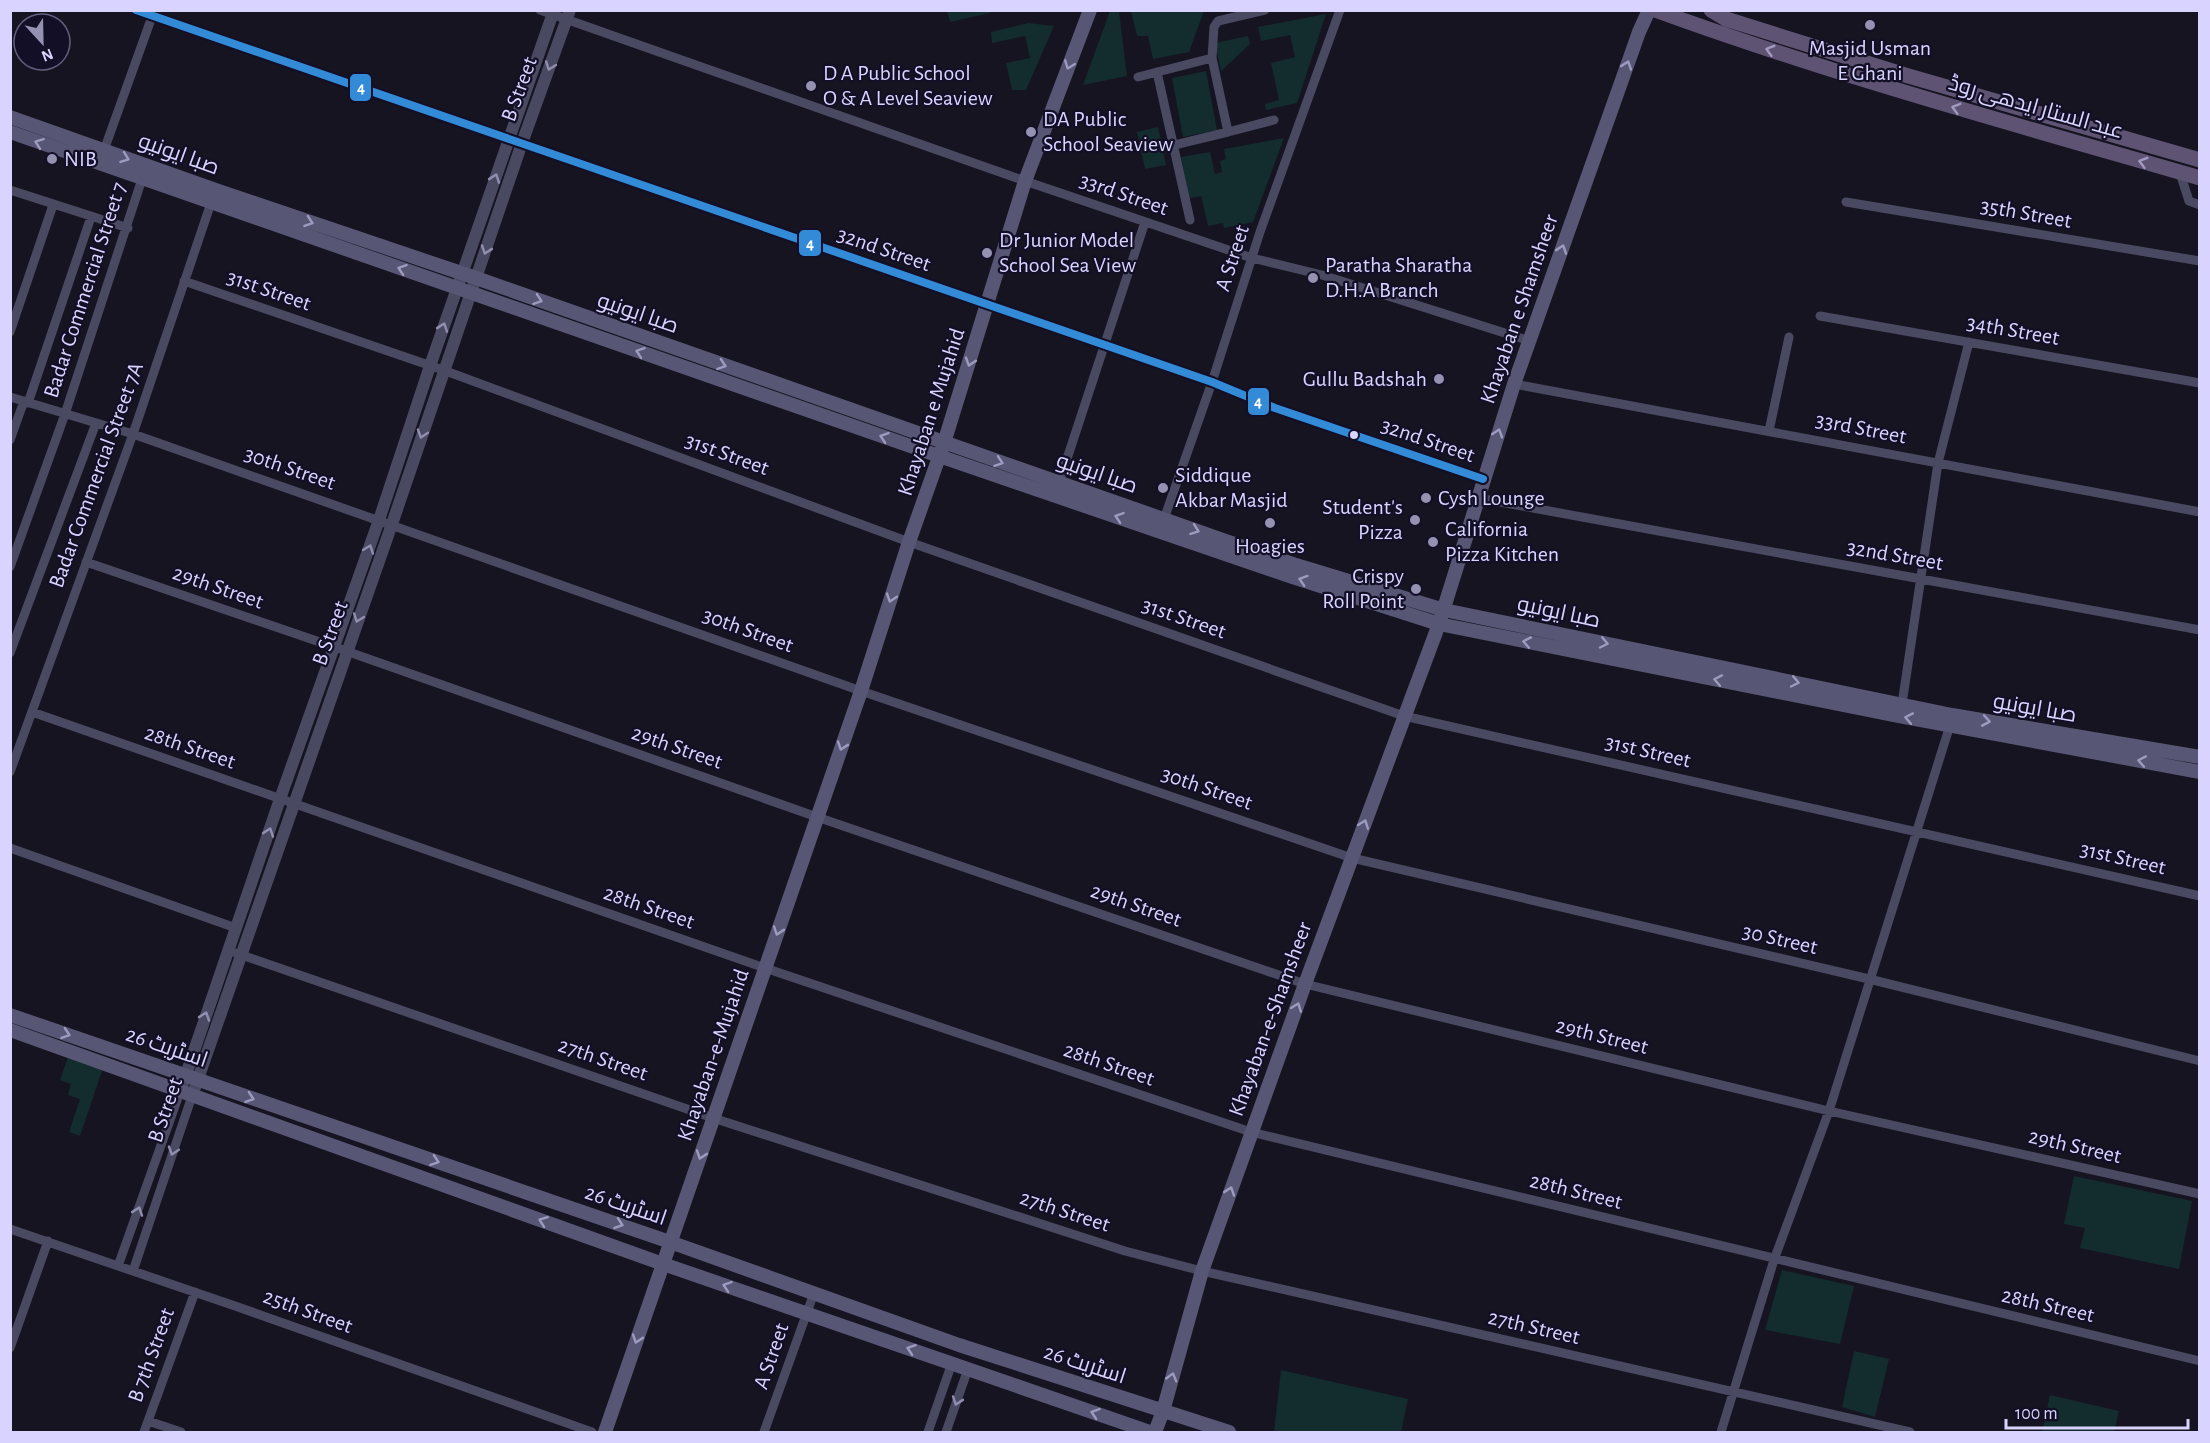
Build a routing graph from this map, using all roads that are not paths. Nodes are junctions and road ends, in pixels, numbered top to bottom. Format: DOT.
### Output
graph roads {
  1 [pos="136,10"];
  2 [pos="540,10"];
  3 [pos="1090,10"];
  4 [pos="1265,10"];
  5 [pos="1340,10"];
  6 [pos="1649,10"];
  7 [pos="1654,10"];
  8 [pos="1711,10"];
  9 [pos="154,13"];
  10 [pos="553,13"];
  11 [pos="568,15"];
  12 [pos="1212,58"];
  13 [pos="1157,72"];
  14 [pos="1138,77"];
  15 [pos="10,117"];
  16 [pos="1274,120"];
  17 [pos="10,132"];
  18 [pos="1228,132"];
  19 [pos="508,139"];
  20 [pos="522,143"];
  21 [pos="1174,145"];
  22 [pos="104,150"];
  23 [pos="2199,160"];
  24 [pos="99,164"];
  25 [pos="2180,173"];
  26 [pos="2199,178"];
  27 [pos="142,179"];
  28 [pos="1025,182"];
  29 [pos="10,190"];
  30 [pos="213,196"];
  31 [pos="1846,202"];
  32 [pos="53,205"];
  33 [pos="2199,205"];
  34 [pos="91,217"];
  35 [pos="1190,220"];
  36 [pos="1145,222"];
  37 [pos="128,228"];
  38 [pos="1252,258"];
  39 [pos="2199,261"];
  40 [pos="470,276"];
  41 [pos="184,281"];
  42 [pos="464,291"];
  43 [pos="988,306"];
  44 [pos="1820,315"];
  45 [pos="10,332"];
  46 [pos="1789,337"];
  47 [pos="1530,341"];
  48 [pos="1969,342"];
  49 [pos="1104,346"];
  50 [pos="430,366"];
  51 [pos="443,370"];
  52 [pos="1212,382"];
  53 [pos="2199,383"];
  54 [pos="1515,384"];
  55 [pos="10,397"];
  56 [pos="26,402"];
  57 [pos="65,414"];
  58 [pos="96,423"];
  59 [pos="1769,431"];
  60 [pos="133,434"];
  61 [pos="10,440"];
  62 [pos="941,449"];
  63 [pos="1938,462"];
  64 [pos="1483,479"];
  65 [pos="1059,483"];
  66 [pos="1478,498"];
  67 [pos="2199,512"];
  68 [pos="1164,519"];
  69 [pos="386,522"];
  70 [pos="909,542"];
  71 [pos="86,562"];
  72 [pos="10,567"];
  73 [pos="1920,579"];
  74 [pos="1444,610"];
  75 [pos="1439,624"];
  76 [pos="2199,630"];
  77 [pos="340,649"];
  78 [pos="10,653"];
  79 [pos="861,691"];
  80 [pos="1902,704"];
  81 [pos="33,712"];
  82 [pos="1404,716"];
  83 [pos="1951,720"];
  84 [pos="15,743"];
  85 [pos="2199,757"];
  86 [pos="10,772"];
  87 [pos="2199,772"];
  88 [pos="280,799"];
  89 [pos="293,804"];
  90 [pos="817,817"];
  91 [pos="1916,831"];
  92 [pos="10,848"];
  93 [pos="1352,858"];
  94 [pos="2199,896"];
  95 [pos="236,928"];
  96 [pos="228,951"];
  97 [pos="241,955"];
  98 [pos="765,968"];
  99 [pos="1869,979"];
  100 [pos="1305,984"];
  101 [pos="10,1015"];
  102 [pos="10,1030"];
  103 [pos="2199,1061"];
  104 [pos="191,1078"];
  105 [pos="186,1094"];
  106 [pos="1829,1111"];
  107 [pos="713,1118"];
  108 [pos="1251,1132"];
  109 [pos="2199,1194"];
  110 [pos="10,1228"];
  111 [pos="48,1241"];
  112 [pos="670,1242"];
  113 [pos="1774,1260"];
  114 [pos="663,1264"];
  115 [pos="118,1266"];
  116 [pos="133,1271"];
  117 [pos="1202,1271"];
  118 [pos="195,1292"];
  119 [pos="814,1293"];
  120 [pos="807,1313"];
  121 [pos="10,1348"];
  122 [pos="2199,1361"];
  123 [pos="952,1363"];
  124 [pos="968,1369"];
  125 [pos="1733,1393"];
  126 [pos="1163,1411"];
  127 [pos="148,1421"];
  128 [pos="144,1432"];
  129 [pos="181,1432"];
  130 [pos="592,1432"];
  131 [pos="605,1432"];
  132 [pos="764,1432"];
  133 [pos="928,1432"];
  134 [pos="946,1432"];
  135 [pos="1153,1432"];
  136 [pos="1229,1432"];
  137 [pos="1721,1432"];
  138 [pos="1910,1432"];
  1 -- 9 [label="street, 32nd Street"];
  2 -- 10 [label="street, 33rd Street"];
  3 -- 28 [label="main road, Khayaban e Mujahid, one-way"];
  4 -- 12 [label="street"];
  5 -- 38 [label="street, A Street"];
  47 -- 6 [label="main road, Khayaban e Shamsheer, one-way"];
  25 -- 7 [label="main road, عبد الستار ایدھی روڈ, one-way"];
  8 -- 23 [label="main road, عبد الستار ایدھی روڈ"];
  9 -- 19 [label="street, 32nd Street"];
  9 -- 22 [label="street"];
  10 -- 11 [label="street, 33rd Street"];
  10 -- 19 [label="street, B Street"];
  11 -- 20 [label="street, B Street, one-way"];
  11 -- 28 [label="street, 33rd Street"];
  12 -- 13 [label="street"];
  12 -- 18 [label="street"];
  13 -- 14 [label="street"];
  13 -- 21 [label="street"];
  15 -- 22 [label="main road, صبا ایونیو"];
  16 -- 18 [label="street"];
  24 -- 17 [label="main road, صبا ایونیو, one-way"];
  18 -- 21 [label="street"];
  19 -- 20 [label="street, 32nd Street"];
  40 -- 19 [label="street, B Street, one-way"];
  20 -- 40 [label="street, B Street, one-way"];
  20 -- 43 [label="street, 32nd Street"];
  21 -- 35 [label="street"];
  22 -- 24 [label="street"];
  22 -- 30 [label="main road, صبا ایونیو, one-way"];
  24 -- 27 [label="main road, صبا ایونیو"];
  25 -- 26 [label="main road, عبد الستار ایدھی روڈ"];
  25 -- 33 [label="street"];
  27 -- 30 [label="main road, صبا ایونیو"];
  27 -- 37 [label="street, Badar Commercial Street 7"];
  28 -- 36 [label="street, 33rd Street"];
  28 -- 43 [label="main road, Khayaban e Mujahid"];
  29 -- 32 [label="street"];
  30 -- 40 [label="main road, صبا ایونیو, one-way"];
  30 -- 41 [label="street, Badar Commercial Street 7A"];
  42 -- 30 [label="main road, صبا ایونیو, one-way"];
  31 -- 39 [label="street, 35th Street"];
  32 -- 34 [label="street"];
  32 -- 45 [label="street"];
  34 -- 37 [label="street"];
  34 -- 56 [label="street"];
  36 -- 38 [label="street, 33rd Street"];
  36 -- 49 [label="street"];
  37 -- 57 [label="street, Badar Commercial Street 7"];
  38 -- 47 [label="street, 33rd Street"];
  38 -- 52 [label="street, A Street"];
  40 -- 42 [label="street, B Street"];
  40 -- 62 [label="main road, صبا ایونیو, one-way"];
  41 -- 50 [label="street, 31st Street"];
  41 -- 60 [label="street, Badar Commercial Street 7A"];
  50 -- 42 [label="street, B Street, one-way"];
  42 -- 51 [label="street, B Street"];
  62 -- 42 [label="main road, صبا ایونیو, one-way"];
  43 -- 49 [label="street, 32nd Street"];
  43 -- 62 [label="main road, Khayaban e Mujahid, one-way"];
  44 -- 48 [label="street, 34th Street"];
  46 -- 59 [label="street"];
  47 -- 54 [label="main road, Khayaban e Shamsheer"];
  48 -- 53 [label="street, 34th Street"];
  48 -- 63 [label="street"];
  49 -- 52 [label="street, 32nd Street"];
  49 -- 65 [label="street"];
  50 -- 51 [label="street, 31st Street"];
  50 -- 69 [label="street, B Street"];
  51 -- 69 [label="street, B Street, one-way"];
  51 -- 70 [label="street, 31st Street"];
  52 -- 64 [label="street, 32nd Street"];
  52 -- 68 [label="street, A Street"];
  54 -- 59 [label="street, 33rd Street"];
  64 -- 54 [label="main road, Khayaban e Shamsheer, one-way"];
  55 -- 56 [label="street, 30th Street"];
  56 -- 57 [label="street, 30th Street"];
  56 -- 61 [label="street"];
  57 -- 58 [label="street, 30th Street"];
  57 -- 72 [label="street, Badar Commercial Street 7"];
  58 -- 60 [label="street, 30th Street"];
  58 -- 78 [label="street"];
  59 -- 63 [label="street, 33rd Street"];
  60 -- 69 [label="street, 30th Street"];
  60 -- 71 [label="street, Badar Commercial Street 7A"];
  62 -- 65 [label="main road, صبا ایونیو, one-way"];
  62 -- 70 [label="main road, Khayaban e Mujahid"];
  75 -- 62 [label="main road, صبا ایونیو, one-way"];
  63 -- 67 [label="street, 33rd Street"];
  63 -- 73 [label="street"];
  64 -- 66 [label="main road, Khayaban e Shamsheer"];
  65 -- 68 [label="main road, صبا ایونیو"];
  66 -- 73 [label="street, 32nd Street"];
  66 -- 74 [label="main road, Khayaban e Shamsheer"];
  68 -- 74 [label="main road, صبا ایونیو, one-way"];
  69 -- 77 [label="street, B Street"];
  69 -- 79 [label="street, 30th Street"];
  70 -- 79 [label="main road, Khayaban e Mujahid, one-way"];
  70 -- 82 [label="street, 31st Street"];
  71 -- 77 [label="street, 29th Street"];
  71 -- 81 [label="street, Badar Commercial Street 7A"];
  73 -- 76 [label="street, 32nd Street"];
  73 -- 80 [label="street"];
  74 -- 75 [label="main road, Khayaban e Shamsheer"];
  74 -- 80 [label="main road, صبا ایونیو, one-way"];
  75 -- 82 [label="main road, Khayaban-e-Shamsheer"];
  83 -- 75 [label="main road, صبا ایونیو, one-way"];
  77 -- 88 [label="street, B Street"];
  77 -- 89 [label="street, B Street"];
  77 -- 90 [label="street, 29th Street"];
  79 -- 90 [label="main road, Khayaban-e-Mujahid, one-way"];
  79 -- 93 [label="street, 30th Street"];
  80 -- 83 [label="main road, صبا ایونیو"];
  81 -- 84 [label="street, Badar Commercial Street 7A"];
  81 -- 88 [label="street, 28th Street"];
  82 -- 91 [label="street, 31st Street"];
  93 -- 82 [label="main road, Khayaban-e-Shamsheer, one-way"];
  83 -- 85 [label="main road, صبا ایونیو, one-way"];
  87 -- 83 [label="main road, صبا ایونیو, one-way"];
  83 -- 91 [label="street"];
  84 -- 86 [label="street, Badar Commercial Street 7A"];
  88 -- 89 [label="street, 28th Street"];
  95 -- 88 [label="street, B Street, one-way"];
  89 -- 97 [label="street, B Street"];
  89 -- 98 [label="street, 28th Street"];
  90 -- 98 [label="main road, Khayaban-e-Mujahid, one-way"];
  90 -- 100 [label="street, 29th Street"];
  91 -- 94 [label="street, 31st Street"];
  91 -- 99 [label="street"];
  92 -- 95 [label="street"];
  93 -- 99 [label="street, 30 Street"];
  93 -- 100 [label="main road, Khayaban-e-Shamsheer"];
  95 -- 96 [label="street, B Street"];
  96 -- 97 [label="street, 27th Street"];
  104 -- 96 [label="street, B Street, one-way"];
  97 -- 104 [label="street, B Street"];
  97 -- 107 [label="street, 27th Street"];
  98 -- 107 [label="main road, Khayaban-e-Mujahid"];
  98 -- 108 [label="street, 28th Street"];
  99 -- 103 [label="street, 30 Street"];
  99 -- 106 [label="street"];
  100 -- 106 [label="street, 29th Street"];
  108 -- 100 [label="main road, Khayaban-e-Shamsheer, one-way"];
  101 -- 104 [label="main road, اسٹریٹ 26, one-way"];
  102 -- 105 [label="main road, اسٹریٹ 26"];
  104 -- 105 [label="street, B Street"];
  104 -- 112 [label="main road, اسٹریٹ 26, one-way"];
  114 -- 105 [label="main road, اسٹریٹ 26, one-way"];
  115 -- 105 [label="street, B Street, one-way"];
  105 -- 116 [label="street, B Street, one-way"];
  106 -- 109 [label="street, 29th Street"];
  106 -- 113 [label="street"];
  107 -- 112 [label="main road, Khayaban-e-Mujahid, one-way"];
  107 -- 117 [label="street, 27th Street"];
  108 -- 113 [label="street, 28th Street"];
  117 -- 108 [label="main road, Khayaban-e-Shamsheer, one-way"];
  110 -- 111 [label="street, 25th Street"];
  111 -- 115 [label="street, 25th Street"];
  111 -- 121 [label="street"];
  112 -- 114 [label="main road, Khayaban-e-Mujahid"];
  112 -- 119 [label="main road, اسٹریٹ 26"];
  113 -- 122 [label="street, 28th Street"];
  113 -- 125 [label="street"];
  120 -- 114 [label="main road, اسٹریٹ 26, one-way"];
  114 -- 131 [label="main road, Khayaban-e-Mujahid, one-way"];
  115 -- 116 [label="street, 25th Street"];
  116 -- 118 [label="street, 25th Street"];
  117 -- 125 [label="street, 27th Street"];
  126 -- 117 [label="main road, Khayaban-e-Shamsheer, one-way"];
  118 -- 127 [label="street, B 7th Street"];
  118 -- 130 [label="street, 25th Street"];
  119 -- 120 [label="street, A Street"];
  119 -- 126 [label="main road, اسٹریٹ 26"];
  123 -- 120 [label="main road, اسٹریٹ 26, one-way"];
  120 -- 132 [label="street, A Street"];
  123 -- 124 [label="main road, اسٹریٹ 26"];
  123 -- 133 [label="street"];
  124 -- 134 [label="street, one-way"];
  135 -- 124 [label="main road, اسٹریٹ 26, one-way"];
  125 -- 137 [label="street"];
  125 -- 138 [label="street, 27th Street"];
  126 -- 135 [label="main road, Khayaban-e-Shamsheer"];
  126 -- 136 [label="main road, اسٹریٹ 26"];
  127 -- 128 [label="street, B 7th Street"];
  127 -- 129 [label="street"];
}
